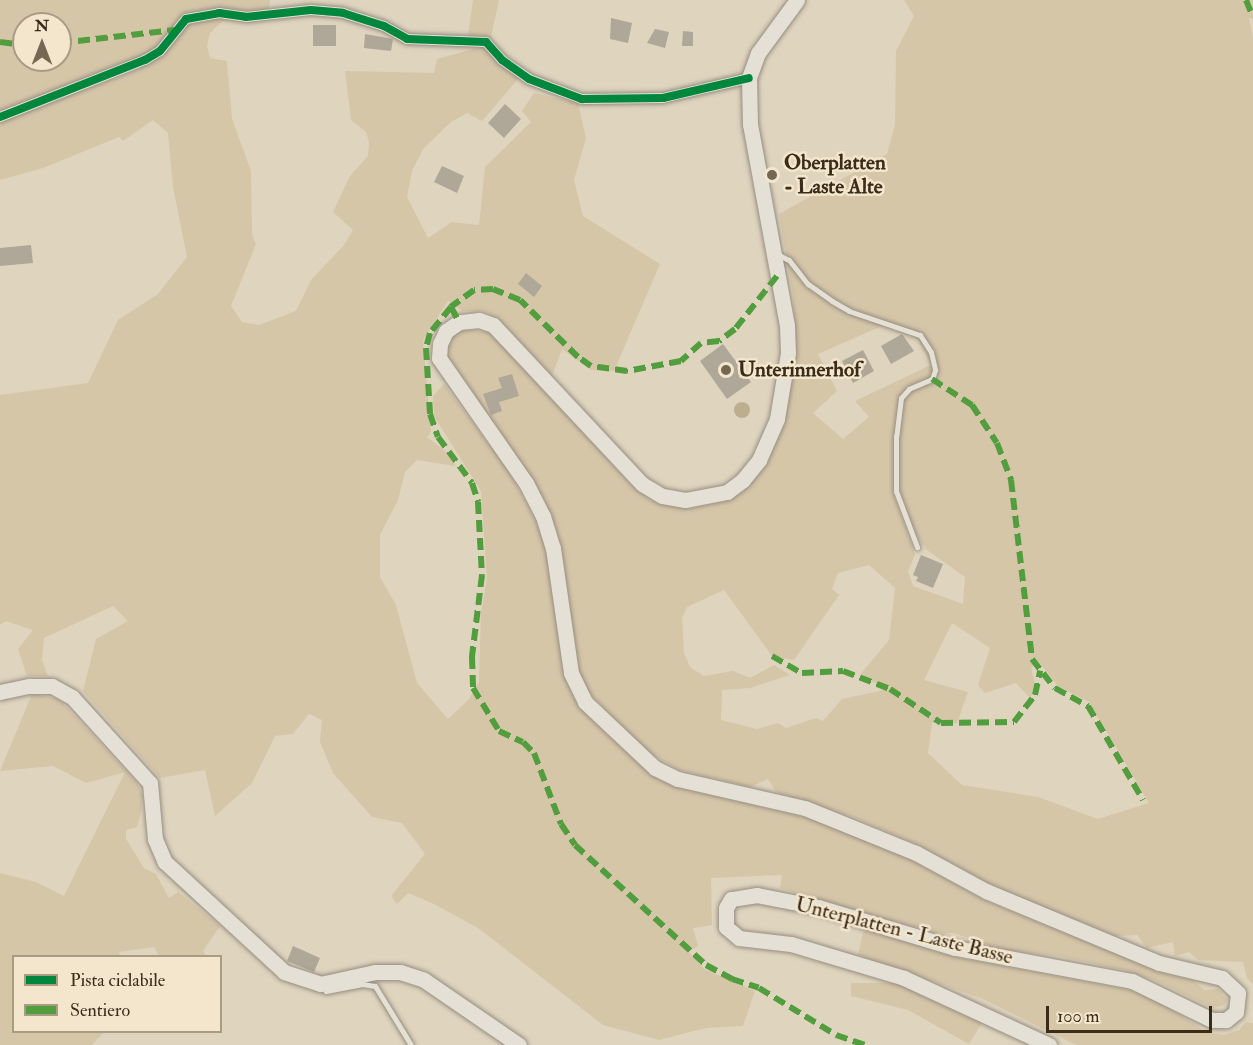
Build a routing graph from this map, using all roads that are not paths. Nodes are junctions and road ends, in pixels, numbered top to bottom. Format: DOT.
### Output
graph roads {
  1 [pos="797,0"];
  2 [pos="749,78"];
  3 [pos="0,117"];
  4 [pos="773,251"];
  5 [pos="917,547"];
  6 [pos="0,692"];
  7 [pos="320,984"];
  8 [pos="411,1045"];
  9 [pos="519,1045"];
  10 [pos="1049,1045"];
  1 -- 2 [label="main road"];
  2 -- 3 [label="street"];
  2 -- 4 [label="main road"];
  4 -- 5 [label="lane"];
  4 -- 10 [label="main road, Unterplatten - Laste Basse"];
  6 -- 7 [label="main road"];
  7 -- 8 [label="lane"];
  7 -- 9 [label="main road"];
}
